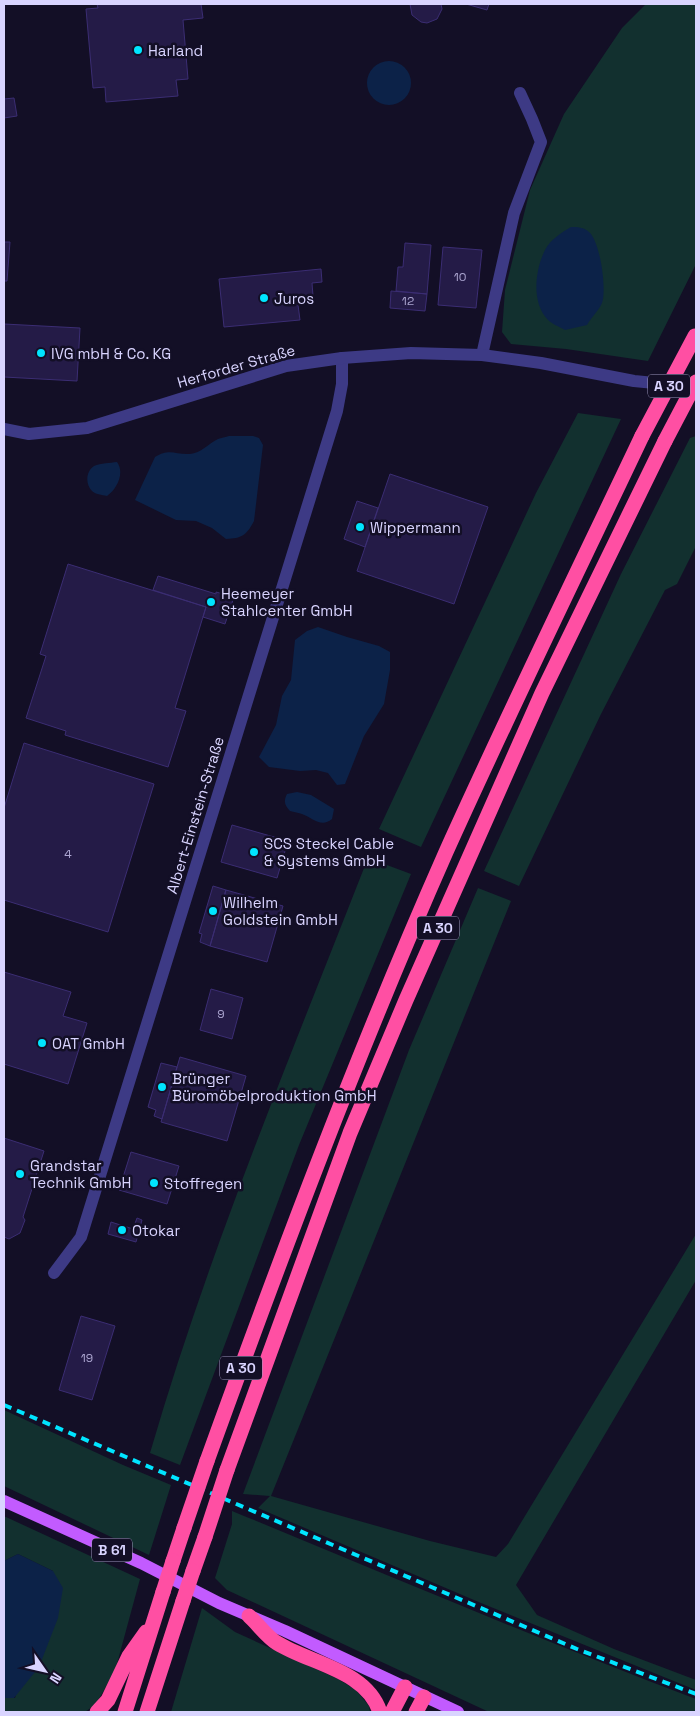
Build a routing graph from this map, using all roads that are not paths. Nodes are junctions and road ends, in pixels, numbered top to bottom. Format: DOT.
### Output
graph roads {
  1 [pos="520,94"];
  2 [pos="696,335"];
  3 [pos="482,355"];
  4 [pos="342,358"];
  5 [pos="696,382"];
  6 [pos="696,387"];
  7 [pos="4,429"];
  8 [pos="54,1273"];
  9 [pos="4,1501"];
  10 [pos="249,1616"];
  11 [pos="153,1623"];
  12 [pos="405,1687"];
  13 [pos="154,1690"];
  14 [pos="424,1697"];
  15 [pos="97,1712"];
  16 [pos="125,1712"];
  17 [pos="147,1712"];
  18 [pos="151,1712"];
  19 [pos="380,1712"];
  20 [pos="392,1712"];
  21 [pos="416,1712"];
  22 [pos="458,1712"];
  1 -- 3 [label="street"];
  2 -- 11 [label="highway, A 30, bridge"];
  3 -- 4 [label="street, Herforder Straße"];
  3 -- 6 [label="street, Herforder Straße"];
  4 -- 7 [label="street, Herforder Straße"];
  4 -- 8 [label="street, Albert-Einstein-Straße"];
  5 -- 13 [label="highway, A 30, bridge"];
  9 -- 10 [label="main road, B 61"];
  10 -- 12 [label="main road, B 61"];
  10 -- 19 [label="highway"];
  11 -- 15 [label="highway"];
  11 -- 16 [label="highway, A 30"];
  12 -- 14 [label="main road, B 61"];
  12 -- 20 [label="highway"];
  13 -- 17 [label="highway, A 30"];
  13 -- 18 [label="highway"];
  14 -- 21 [label="highway"];
  14 -- 22 [label="main road"];
}
